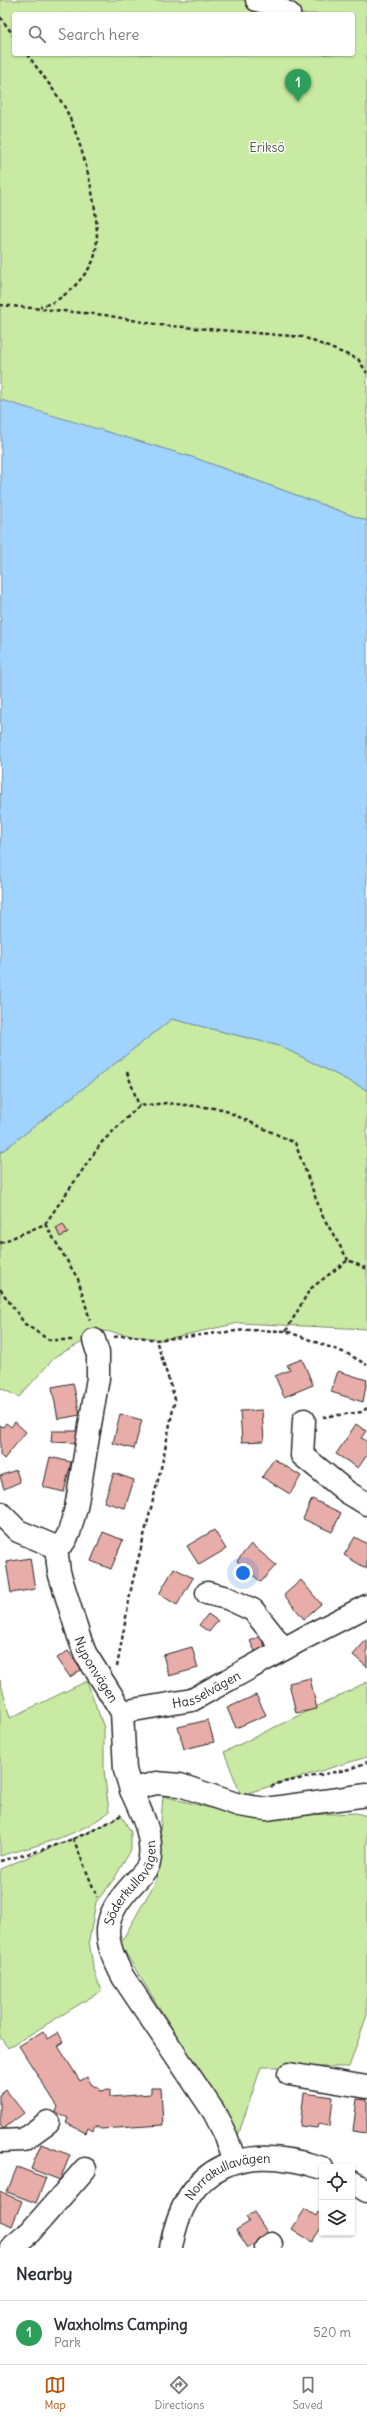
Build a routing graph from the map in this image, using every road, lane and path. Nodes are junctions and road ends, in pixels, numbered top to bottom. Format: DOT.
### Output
graph roads {
  1 [pos="257,0"];
  2 [pos="285,12"];
  3 [pos="0,17"];
  4 [pos="12,33"];
  5 [pos="28,56"];
  6 [pos="0,305"];
  7 [pos="31,307"];
  8 [pos="367,372"];
  9 [pos="128,1072"];
  10 [pos="139,1106"];
  11 [pos="45,1224"];
  12 [pos="0,1243"];
  13 [pos="348,1260"];
  14 [pos="367,1269"];
  15 [pos="0,1289"];
  16 [pos="286,1331"];
  17 [pos="94,1340"];
  18 [pos="156,1340"];
  19 [pos="367,1365"];
  20 [pos="367,1408"];
  21 [pos="304,1420"];
  22 [pos="367,1504"];
  23 [pos="0,1513"];
  24 [pos="56,1547"];
  25 [pos="207,1592"];
  26 [pos="367,1606"];
  27 [pos="284,1649"];
  28 [pos="103,1683"];
  29 [pos="122,1712"];
  30 [pos="367,1762"];
  31 [pos="267,1789"];
  32 [pos="131,1790"];
  33 [pos="367,1796"];
  34 [pos="121,1815"];
  35 [pos="73,1838"];
  36 [pos="0,1861"];
  37 [pos="98,1901"];
  38 [pos="289,2074"];
  39 [pos="367,2087"];
  40 [pos="48,2122"];
  41 [pos="0,2142"];
  42 [pos="235,2161"];
  43 [pos="319,2167"];
  44 [pos="85,2169"];
  45 [pos="355,2184"];
  46 [pos="367,2191"];
  47 [pos="11,2248"];
  48 [pos="171,2248"];
  1 -- 2 [label="street"];
  3 -- 4 [label="path"];
  5 -- 7 [label="path"];
  6 -- 7 [label="path"];
  7 -- 8 [label="path"];
  9 -- 10 [label="path"];
  10 -- 11 [label="path"];
  10 -- 13 [label="path"];
  11 -- 12 [label="path"];
  11 -- 17 [label="path"];
  13 -- 14 [label="path"];
  13 -- 16 [label="path"];
  15 -- 17 [label="path"];
  16 -- 18 [label="path"];
  16 -- 19 [label="path"];
  17 -- 18 [label="path"];
  17 -- 24 [label="street"];
  18 -- 28 [label="path"];
  20 -- 21 [label="path"];
  21 -- 22 [label="street"];
  23 -- 24 [label="street"];
  24 -- 28 [label="street, Nyponvägen"];
  25 -- 27 [label="street"];
  26 -- 27 [label="street, Hasselvägen"];
  27 -- 29 [label="street, Hasselvägen"];
  28 -- 29 [label="street, Nyponvägen"];
  29 -- 32 [label="street, Nyponvägen"];
  30 -- 31 [label="path"];
  32 -- 33 [label="street"];
  32 -- 42 [label="street, Söderkullavägen"];
  34 -- 35 [label="path"];
  35 -- 36 [label="path"];
  35 -- 37 [label="path"];
  38 -- 39 [label="street"];
  40 -- 41 [label="street"];
  42 -- 43 [label="street, Norrakullavägen"];
  42 -- 48 [label="street, Norrakullavägen"];
  44 -- 47 [label="street"];
  45 -- 46 [label="street"];
}
